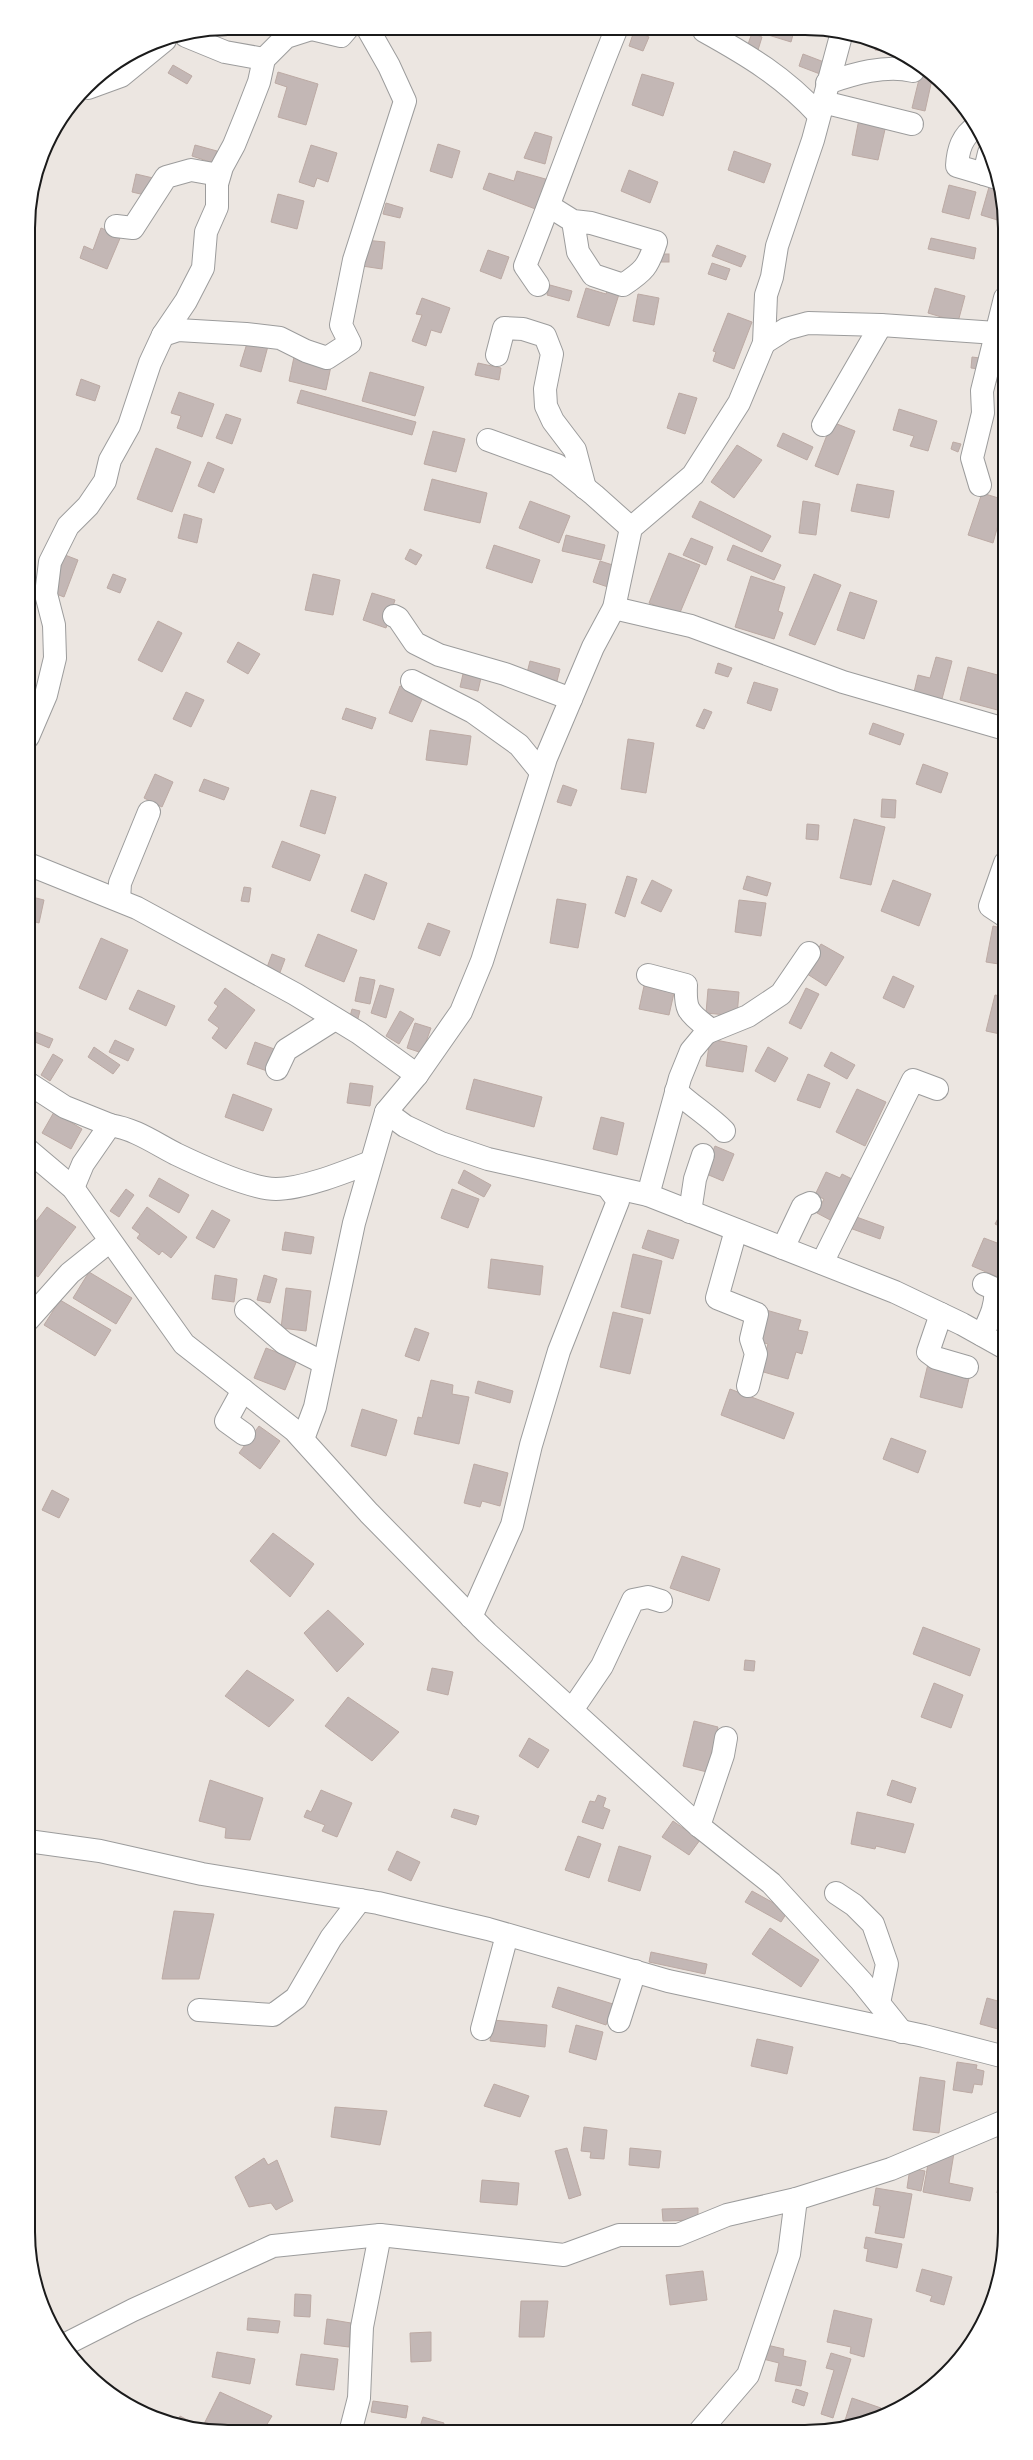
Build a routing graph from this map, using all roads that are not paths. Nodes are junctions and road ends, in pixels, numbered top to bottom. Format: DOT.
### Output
graph roads {
  1 [pos="292,35"];
  2 [pos="372,35"];
  3 [pos="614,35"];
  4 [pos="711,35"];
  5 [pos="192,39"];
  6 [pos="840,39"];
  7 [pos="152,51"];
  8 [pos="264,59"];
  9 [pos="913,71"];
  10 [pos="100,84"];
  11 [pos="823,100"];
  12 [pos="912,124"];
  13 [pos="971,130"];
  14 [pos="220,175"];
  15 [pos="991,176"];
  16 [pos="549,206"];
  17 [pos="573,221"];
  18 [pos="116,226"];
  19 [pos="538,285"];
  20 [pos="881,325"];
  21 [pos="163,335"];
  22 [pos="998,335"];
  23 [pos="998,341"];
  24 [pos="764,343"];
  25 [pos="496,355"];
  26 [pos="823,425"];
  27 [pos="488,440"];
  28 [pos="980,485"];
  29 [pos="585,488"];
  30 [pos="631,528"];
  31 [pos="614,608"];
  32 [pos="394,616"];
  33 [pos="412,681"];
  34 [pos="571,699"];
  35 [pos="35,721"];
  36 [pos="998,727"];
  37 [pos="541,772"];
  38 [pos="149,812"];
  39 [pos="35,867"];
  40 [pos="998,883"];
  41 [pos="119,900"];
  42 [pos="998,911"];
  43 [pos="808,953"];
  44 [pos="648,975"];
  45 [pos="335,1019"];
  46 [pos="706,1033"];
  47 [pos="278,1069"];
  48 [pos="417,1075"];
  49 [pos="35,1088"];
  50 [pos="937,1089"];
  51 [pos="676,1091"];
  52 [pos="386,1112"];
  53 [pos="110,1126"];
  54 [pos="724,1131"];
  55 [pos="703,1155"];
  56 [pos="35,1156"];
  57 [pos="372,1162"];
  58 [pos="607,1186"];
  59 [pos="73,1188"];
  60 [pos="648,1195"];
  61 [pos="810,1203"];
  62 [pos="690,1212"];
  63 [pos="736,1230"];
  64 [pos="110,1240"];
  65 [pos="783,1248"];
  66 [pos="822,1263"];
  67 [pos="984,1284"];
  68 [pos="246,1310"];
  69 [pos="35,1312"];
  70 [pos="941,1314"];
  71 [pos="982,1335"];
  72 [pos="998,1344"];
  73 [pos="324,1363"];
  74 [pos="967,1366"];
  75 [pos="748,1386"];
  76 [pos="243,1390"];
  77 [pos="244,1434"];
  78 [pos="303,1439"];
  79 [pos="661,1600"];
  80 [pos="471,1616"];
  81 [pos="572,1710"];
  82 [pos="726,1738"];
  83 [pos="699,1826"];
  84 [pos="35,1842"];
  85 [pos="836,1893"];
  86 [pos="360,1900"];
  87 [pos="507,1935"];
  88 [pos="635,1971"];
  89 [pos="879,2003"];
  90 [pos="199,2010"];
  91 [pos="618,2022"];
  92 [pos="482,2029"];
  93 [pos="902,2032"];
  94 [pos="998,2055"];
  95 [pos="998,2124"];
  96 [pos="796,2199"];
  97 [pos="380,2235"];
  98 [pos="69,2342"];
  99 [pos="352,2425"];
  100 [pos="705,2425"];
  1 -- 8 [label="street"];
  2 -- 21 [label="street"];
  3 -- 16 [label="street"];
  4 -- 11 [label="street"];
  5 -- 8 [label="street"];
  6 -- 11 [label="street"];
  7 -- 10 [label="street"];
  8 -- 14 [label="street"];
  9 -- 11 [label="street"];
  11 -- 12 [label="street"];
  11 -- 24 [label="street"];
  13 -- 15 [label="street"];
  14 -- 18 [label="street"];
  14 -- 21 [label="street"];
  16 -- 17 [label="street"];
  16 -- 19 [label="street"];
  20 -- 22 [label="street"];
  20 -- 24 [label="street"];
  20 -- 26 [label="street"];
  21 -- 35 [label="street"];
  23 -- 28 [label="street"];
  24 -- 30 [label="street"];
  25 -- 29 [label="street"];
  27 -- 29 [label="street"];
  29 -- 30 [label="street"];
  30 -- 31 [label="street"];
  31 -- 34 [label="street"];
  31 -- 36 [label="street"];
  32 -- 34 [label="street"];
  33 -- 37 [label="street"];
  34 -- 37 [label="street"];
  37 -- 48 [label="street"];
  38 -- 41 [label="street"];
  39 -- 41 [label="street"];
  40 -- 42 [label="street"];
  41 -- 45 [label="street"];
  43 -- 46 [label="street"];
  44 -- 46 [label="street"];
  45 -- 47 [label="street"];
  45 -- 48 [label="street"];
  46 -- 51 [label="street"];
  48 -- 52 [label="street"];
  49 -- 53 [label="street"];
  50 -- 66 [label="street"];
  51 -- 54 [label="street"];
  51 -- 60 [label="street"];
  52 -- 57 [label="street"];
  52 -- 58 [label="street"];
  53 -- 57 [label="street"];
  53 -- 59 [label="street"];
  55 -- 62 [label="street"];
  56 -- 59 [label="street"];
  57 -- 73 [label="street"];
  58 -- 60 [label="street"];
  58 -- 80 [label="street"];
  59 -- 64 [label="street"];
  60 -- 62 [label="street"];
  61 -- 65 [label="street"];
  62 -- 63 [label="street"];
  63 -- 65 [label="street"];
  63 -- 75 [label="street"];
  64 -- 69 [label="street"];
  64 -- 76 [label="street"];
  65 -- 66 [label="street"];
  66 -- 70 [label="street"];
  67 -- 71 [label="street"];
  68 -- 73 [label="street"];
  70 -- 71 [label="street"];
  70 -- 74 [label="street"];
  71 -- 72 [label="street"];
  73 -- 78 [label="street"];
  76 -- 77 [label="street"];
  76 -- 78 [label="street"];
  78 -- 80 [label="street"];
  79 -- 81 [label="street"];
  80 -- 81 [label="street"];
  81 -- 83 [label="street"];
  82 -- 83 [label="street"];
  83 -- 89 [label="street"];
  84 -- 86 [label="street"];
  85 -- 89 [label="street"];
  86 -- 87 [label="street"];
  86 -- 90 [label="street"];
  87 -- 88 [label="street"];
  87 -- 92 [label="street"];
  88 -- 91 [label="street"];
  88 -- 93 [label="street"];
  89 -- 93 [label="street"];
  93 -- 94 [label="street"];
  95 -- 96 [label="street"];
  96 -- 97 [label="street"];
  96 -- 100 [label="street"];
  97 -- 98 [label="street"];
  97 -- 99 [label="street"];
}
